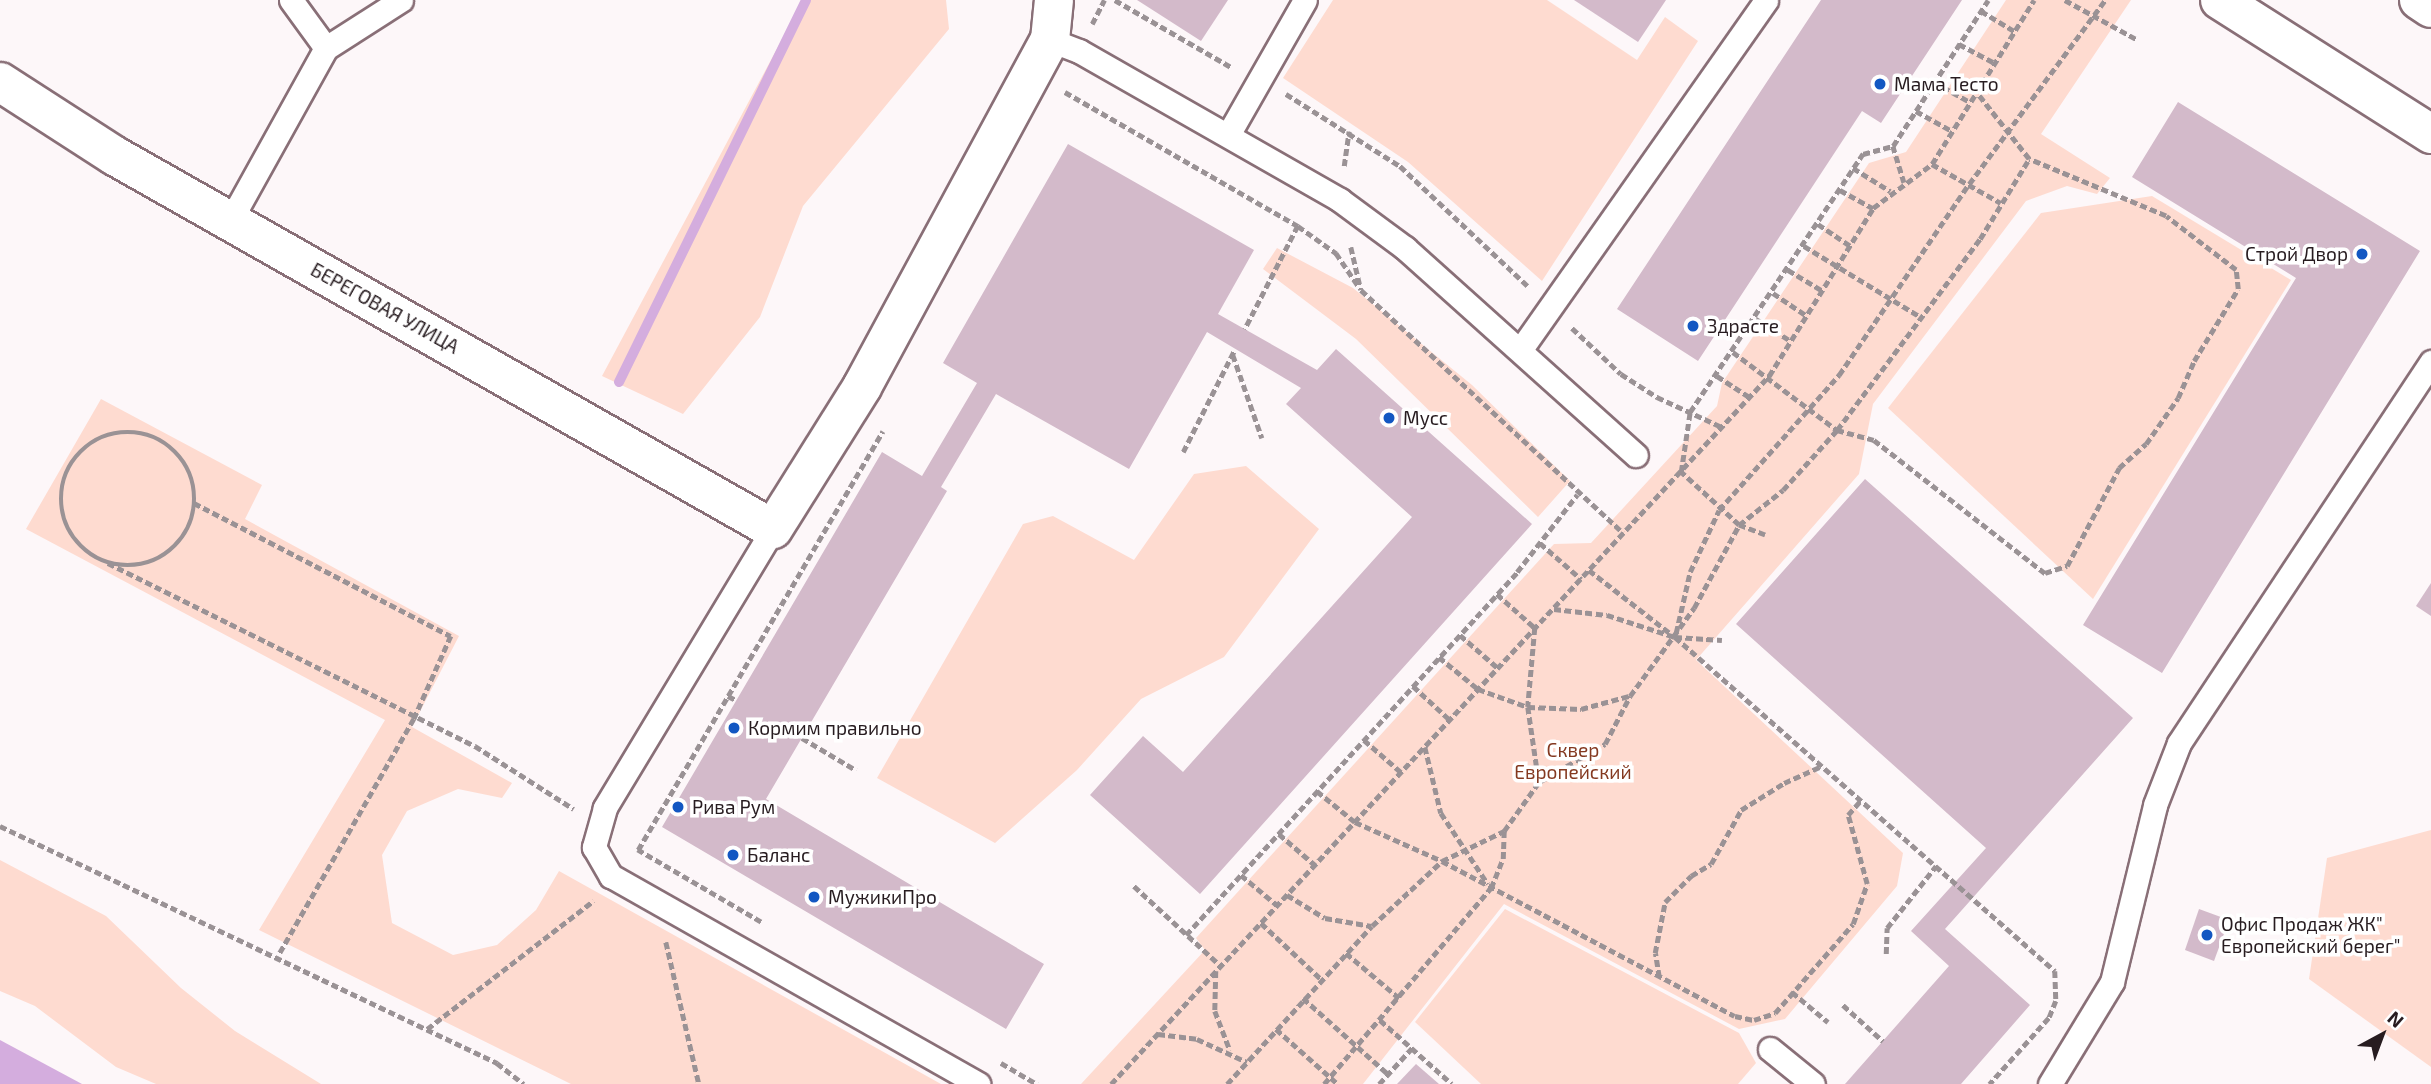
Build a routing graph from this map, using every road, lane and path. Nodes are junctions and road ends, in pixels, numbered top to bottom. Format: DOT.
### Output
graph roads {
  1 [pos="291,0"];
  2 [pos="401,0"];
  3 [pos="1054,0"];
  4 [pos="1104,0"];
  5 [pos="1115,0"];
  6 [pos="1305,0"];
  7 [pos="1766,0"];
  8 [pos="1988,0"];
  9 [pos="2034,0"];
  10 [pos="2065,0"];
  11 [pos="2105,0"];
  12 [pos="2220,0"];
  13 [pos="2419,0"];
  14 [pos="2431,8"];
  15 [pos="1981,11"];
  16 [pos="2096,14"];
  17 [pos="2014,31"];
  18 [pos="2138,40"];
  19 [pos="1959,44"];
  20 [pos="1064,46"];
  21 [pos="326,48"];
  22 [pos="1994,63"];
  23 [pos="1258,80"];
  24 [pos="0,82"];
  25 [pos="1934,82"];
  26 [pos="1976,92"];
  27 [pos="1970,102"];
  28 [pos="1916,111"];
  29 [pos="1349,131"];
  30 [pos="1952,131"];
  31 [pos="2007,131"];
  32 [pos="2431,134"];
  33 [pos="1228,135"];
  34 [pos="1893,146"];
  35 [pos="2029,159"];
  36 [pos="1932,164"];
  37 [pos="1853,169"];
  38 [pos="1904,182"];
  39 [pos="1969,184"];
  40 [pos="1840,189"];
  41 [pos="1891,191"];
  42 [pos="1340,200"];
  43 [pos="2001,204"];
  44 [pos="1873,208"];
  45 [pos="230,221"];
  46 [pos="1818,224"];
  47 [pos="1298,226"];
  48 [pos="1804,246"];
  49 [pos="1851,246"];
  50 [pos="1839,266"];
  51 [pos="1788,270"];
  52 [pos="1361,290"];
  53 [pos="1823,291"];
  54 [pos="1773,293"];
  55 [pos="1893,297"];
  56 [pos="1549,306"];
  57 [pos="1807,316"];
  58 [pos="1919,316"];
  59 [pos="1756,319"];
  60 [pos="1245,329"];
  61 [pos="1791,341"];
  62 [pos="1521,349"];
  63 [pos="1733,352"];
  64 [pos="2431,362"];
  65 [pos="1717,376"];
  66 [pos="1769,376"];
  67 [pos="1749,397"];
  68 [pos="1809,407"];
  69 [pos="1690,412"];
  70 [pos="889,421"];
  71 [pos="1721,427"];
  72 [pos="1837,430"];
  73 [pos="1262,438"];
  74 [pos="1183,452"];
  75 [pos="1636,455"];
  76 [pos="1681,472"];
  77 [pos="1577,495"];
  78 [pos="194,503"];
  79 [pos="1719,510"];
  80 [pos="1739,525"];
  81 [pos="773,529"];
  82 [pos="1623,533"];
  83 [pos="1765,536"];
  84 [pos="1540,542"];
  85 [pos="107,563"];
  86 [pos="1589,570"];
  87 [pos="1581,579"];
  88 [pos="1496,594"];
  89 [pos="1554,609"];
  90 [pos="1535,628"];
  91 [pos="1460,635"];
  92 [pos="1675,637"];
  93 [pos="1722,640"];
  94 [pos="1439,657"];
  95 [pos="1498,668"];
  96 [pos="1413,686"];
  97 [pos="1478,689"];
  98 [pos="729,696"];
  99 [pos="1630,696"];
  100 [pos="736,700"];
  101 [pos="1528,707"];
  102 [pos="414,719"];
  103 [pos="1450,720"];
  104 [pos="802,738"];
  105 [pos="1364,740"];
  106 [pos="1425,747"];
  107 [pos="1822,766"];
  108 [pos="856,770"];
  109 [pos="1401,772"];
  110 [pos="1539,782"];
  111 [pos="1317,791"];
  112 [pos="1861,800"];
  113 [pos="586,816"];
  114 [pos="1355,822"];
  115 [pos="0,825"];
  116 [pos="1504,831"];
  117 [pos="1279,834"];
  118 [pos="1463,852"];
  119 [pos="1442,861"];
  120 [pos="1315,865"];
  121 [pos="1936,866"];
  122 [pos="1241,875"];
  123 [pos="693,882"];
  124 [pos="1134,886"];
  125 [pos="1491,888"];
  126 [pos="1287,895"];
  127 [pos="599,896"];
  128 [pos="1277,905"];
  129 [pos="677,913"];
  130 [pos="1261,923"];
  131 [pos="1371,926"];
  132 [pos="774,930"];
  133 [pos="1186,935"];
  134 [pos="677,943"];
  135 [pos="1346,953"];
  136 [pos="1886,954"];
  137 [pos="278,956"];
  138 [pos="1219,968"];
  139 [pos="1659,977"];
  140 [pos="1321,979"];
  141 [pos="1792,992"];
  142 [pos="1304,998"];
  143 [pos="1399,998"];
  144 [pos="1843,1005"];
  145 [pos="1380,1020"];
  146 [pos="1828,1021"];
  147 [pos="427,1029"];
  148 [pos="1276,1029"];
  149 [pos="1157,1034"];
  150 [pos="1883,1041"];
  151 [pos="1357,1046"];
  152 [pos="1412,1048"];
  153 [pos="1770,1049"];
  154 [pos="1231,1051"];
  155 [pos="993,1058"];
  156 [pos="1247,1062"];
  157 [pos="1388,1074"];
  158 [pos="1330,1077"];
  159 [pos="524,1084"];
  160 [pos="699,1084"];
  161 [pos="978,1084"];
  162 [pos="1037,1084"];
  163 [pos="1111,1084"];
  164 [pos="1227,1084"];
  165 [pos="1324,1084"];
  166 [pos="1338,1084"];
  167 [pos="1379,1084"];
  168 [pos="1452,1084"];
  169 [pos="1813,1084"];
  170 [pos="1990,1084"];
  171 [pos="2050,1084"];
  1 -- 21 [label="lane"];
  2 -- 21 [label="lane"];
  3 -- 20 [label="street"];
  4 -- 20 [label="path"];
  5 -- 23 [label="path"];
  6 -- 23 [label="lane"];
  7 -- 56 [label="lane"];
  8 -- 15 [label="path"];
  9 -- 17 [label="path"];
  10 -- 16 [label="path"];
  11 -- 16 [label="path"];
  12 -- 32 [label="street"];
  13 -- 14 [label="street"];
  15 -- 17 [label="path"];
  15 -- 19 [label="path"];
  16 -- 18 [label="path"];
  16 -- 31 [label="path"];
  17 -- 22 [label="path"];
  19 -- 22 [label="path"];
  19 -- 25 [label="path"];
  20 -- 33 [label="lane"];
  20 -- 47 [label="path"];
  20 -- 81 [label="street"];
  21 -- 45 [label="lane"];
  22 -- 26 [label="path"];
  23 -- 29 [label="path"];
  23 -- 33 [label="lane"];
  24 -- 45 [label="street, БЕРЕГОВАЯ УЛИЦА"];
  25 -- 27 [label="path"];
  25 -- 28 [label="path"];
  26 -- 27 [label="path"];
  26 -- 31 [label="path"];
  27 -- 30 [label="path"];
  28 -- 30 [label="path"];
  28 -- 34 [label="path"];
  29 -- 42 [label="path"];
  29 -- 56 [label="path"];
  30 -- 36 [label="path"];
  31 -- 35 [label="path"];
  31 -- 39 [label="path"];
  33 -- 42 [label="lane"];
  34 -- 37 [label="path"];
  34 -- 38 [label="path"];
  35 -- 43 [label="path"];
  35 -- 72 [label="path"];
  36 -- 38 [label="path"];
  36 -- 39 [label="path"];
  37 -- 40 [label="path"];
  37 -- 41 [label="path"];
  38 -- 41 [label="path"];
  39 -- 43 [label="path"];
  39 -- 55 [label="path"];
  40 -- 44 [label="path"];
  40 -- 46 [label="path"];
  41 -- 44 [label="path"];
  42 -- 52 [label="path"];
  42 -- 62 [label="lane"];
  43 -- 58 [label="path"];
  44 -- 49 [label="path"];
  45 -- 81 [label="street, БЕРЕГОВАЯ УЛИЦА"];
  46 -- 48 [label="path"];
  46 -- 49 [label="path"];
  47 -- 52 [label="path"];
  47 -- 60 [label="path"];
  48 -- 50 [label="path"];
  48 -- 51 [label="path"];
  49 -- 50 [label="path"];
  50 -- 53 [label="path"];
  50 -- 55 [label="path"];
  51 -- 53 [label="path"];
  51 -- 54 [label="path"];
  52 -- 77 [label="path"];
  53 -- 57 [label="path"];
  54 -- 57 [label="path"];
  54 -- 59 [label="path"];
  55 -- 58 [label="path"];
  55 -- 68 [label="path"];
  56 -- 62 [label="lane"];
  56 -- 69 [label="path"];
  57 -- 61 [label="path"];
  58 -- 72 [label="path"];
  59 -- 61 [label="path"];
  59 -- 63 [label="path"];
  61 -- 66 [label="path"];
  62 -- 75 [label="lane"];
  63 -- 65 [label="path"];
  63 -- 66 [label="path"];
  64 -- 171 [label="lane"];
  65 -- 67 [label="path"];
  65 -- 69 [label="path"];
  66 -- 67 [label="path"];
  66 -- 68 [label="path"];
  67 -- 71 [label="path"];
  68 -- 72 [label="path"];
  68 -- 79 [label="path"];
  69 -- 71 [label="path"];
  69 -- 76 [label="path"];
  70 -- 98 [label="path"];
  71 -- 76 [label="path"];
  72 -- 80 [label="path"];
  73 -- 74 [label="path"];
  76 -- 79 [label="path"];
  76 -- 82 [label="path"];
  77 -- 82 [label="path"];
  77 -- 84 [label="path"];
  78 -- 85 [label="path"];
  78 -- 85 [label="path"];
  78 -- 102 [label="path"];
  79 -- 80 [label="path"];
  79 -- 92 [label="path"];
  80 -- 83 [label="path"];
  80 -- 92 [label="path"];
  81 -- 129 [label="lane"];
  82 -- 86 [label="path"];
  84 -- 87 [label="path"];
  84 -- 88 [label="path"];
  85 -- 102 [label="path"];
  86 -- 87 [label="path"];
  86 -- 92 [label="path"];
  87 -- 89 [label="path"];
  88 -- 90 [label="path"];
  88 -- 91 [label="path"];
  89 -- 90 [label="path"];
  89 -- 92 [label="path"];
  90 -- 95 [label="path"];
  90 -- 101 [label="path"];
  91 -- 94 [label="path"];
  91 -- 95 [label="path"];
  92 -- 93 [label="path"];
  92 -- 99 [label="path"];
  92 -- 107 [label="path"];
  94 -- 96 [label="path"];
  94 -- 97 [label="path"];
  95 -- 97 [label="path"];
  96 -- 103 [label="path"];
  96 -- 105 [label="path"];
  97 -- 101 [label="path"];
  97 -- 103 [label="path"];
  98 -- 100 [label="path"];
  98 -- 123 [label="path"];
  99 -- 101 [label="path"];
  99 -- 110 [label="path"];
  101 -- 110 [label="path"];
  102 -- 113 [label="path"];
  102 -- 137 [label="path"];
  103 -- 106 [label="path"];
  104 -- 108 [label="path"];
  105 -- 109 [label="path"];
  105 -- 111 [label="path"];
  106 -- 109 [label="path"];
  106 -- 118 [label="path"];
  107 -- 112 [label="path"];
  107 -- 139 [label="path"];
  109 -- 114 [label="path"];
  110 -- 116 [label="path"];
  111 -- 114 [label="path"];
  111 -- 117 [label="path"];
  112 -- 121 [label="path"];
  112 -- 141 [label="path"];
  114 -- 119 [label="path"];
  114 -- 120 [label="path"];
  115 -- 137 [label="path"];
  116 -- 118 [label="path"];
  116 -- 125 [label="path"];
  117 -- 120 [label="path"];
  117 -- 122 [label="path"];
  118 -- 119 [label="path"];
  118 -- 125 [label="path"];
  119 -- 125 [label="path"];
  119 -- 131 [label="path"];
  120 -- 126 [label="path"];
  121 -- 136 [label="path"];
  121 -- 170 [label="path"];
  122 -- 128 [label="path"];
  122 -- 133 [label="path"];
  123 -- 129 [label="path"];
  123 -- 132 [label="path"];
  124 -- 133 [label="path"];
  125 -- 139 [label="path"];
  125 -- 143 [label="path"];
  126 -- 128 [label="path"];
  126 -- 131 [label="path"];
  127 -- 147 [label="path"];
  128 -- 130 [label="path"];
  129 -- 161 [label="lane"];
  130 -- 138 [label="path"];
  130 -- 140 [label="path"];
  131 -- 135 [label="path"];
  133 -- 138 [label="path"];
  134 -- 160 [label="path"];
  135 -- 140 [label="path"];
  135 -- 143 [label="path"];
  137 -- 147 [label="path"];
  138 -- 149 [label="path"];
  138 -- 154 [label="path"];
  139 -- 141 [label="path"];
  140 -- 142 [label="path"];
  141 -- 146 [label="path"];
  142 -- 148 [label="path"];
  142 -- 151 [label="path"];
  143 -- 145 [label="path"];
  144 -- 150 [label="path"];
  145 -- 151 [label="path"];
  145 -- 152 [label="path"];
  147 -- 159 [label="path"];
  148 -- 156 [label="path"];
  148 -- 158 [label="path"];
  149 -- 154 [label="path"];
  149 -- 163 [label="path"];
  151 -- 157 [label="path"];
  151 -- 158 [label="path"];
  152 -- 157 [label="path"];
  152 -- 168 [label="path"];
  153 -- 169 [label="lane"];
  154 -- 156 [label="path"];
  155 -- 162 [label="path"];
  156 -- 164 [label="path"];
  157 -- 167 [label="path"];
  158 -- 165 [label="path"];
  158 -- 166 [label="path"];
}
